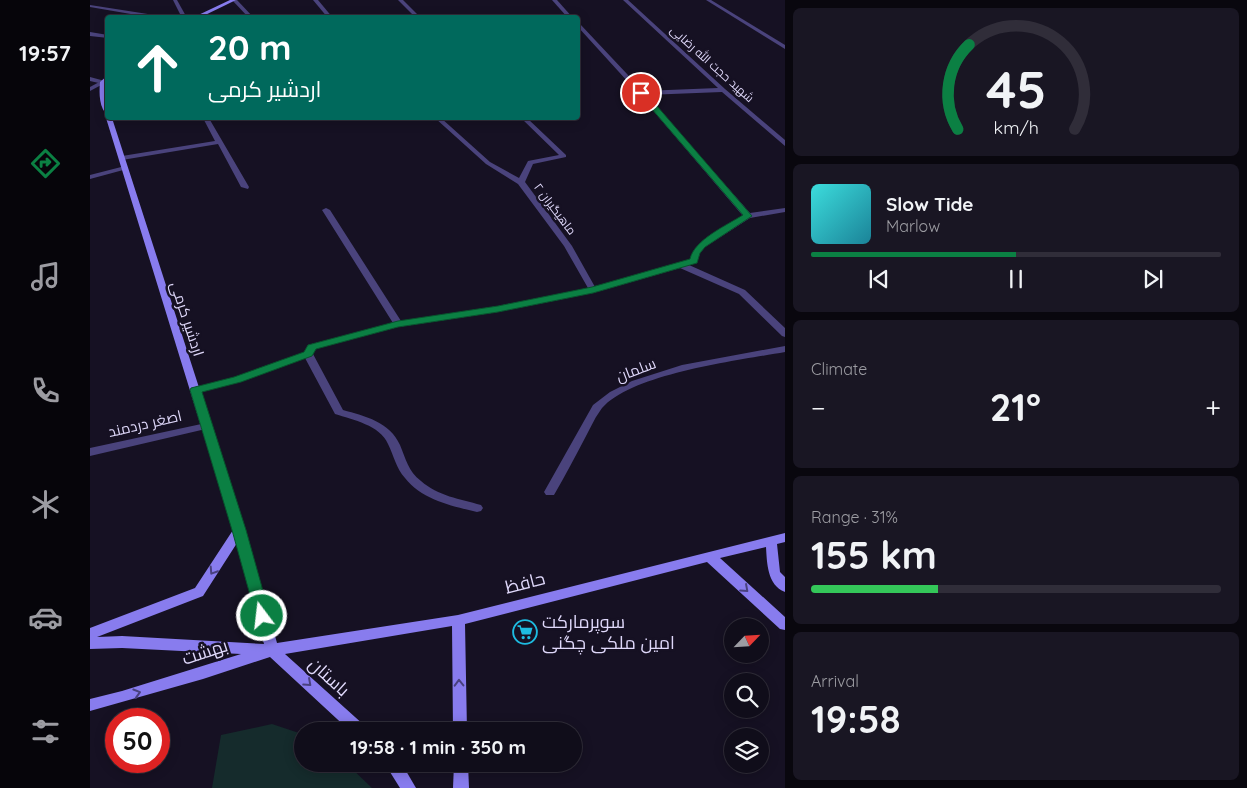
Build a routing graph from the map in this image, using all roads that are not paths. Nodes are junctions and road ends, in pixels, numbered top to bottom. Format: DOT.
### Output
graph roads {
  1 [pos="175,0"];
  2 [pos="234,0"];
  3 [pos="315,0"];
  4 [pos="400,0"];
  5 [pos="554,0"];
  6 [pos="625,0"];
  7 [pos="708,0"];
  8 [pos="90,6"];
  9 [pos="148,15"];
  10 [pos="183,15"];
  11 [pos="201,15"];
  12 [pos="249,15"];
  13 [pos="328,15"];
  14 [pos="416,15"];
  15 [pos="568,15"];
  16 [pos="580,27"];
  17 [pos="90,34"];
  18 [pos="105,36"];
  19 [pos="784,48"];
  20 [pos="90,79"];
  21 [pos="105,80"];
  22 [pos="90,89"];
  23 [pos="723,90"];
  24 [pos="641,93"];
  25 [pos="105,97"];
  26 [pos="110,120"];
  27 [pos="207,120"];
  28 [pos="440,120"];
  29 [pos="526,120"];
  30 [pos="220,142"];
  31 [pos="784,144"];
  32 [pos="122,158"];
  33 [pos="125,168"];
  34 [pos="90,177"];
  35 [pos="521,182"];
  36 [pos="245,187"];
  37 [pos="326,210"];
  38 [pos="784,210"];
  39 [pos="748,216"];
  40 [pos="681,265"];
  41 [pos="593,290"];
  42 [pos="398,324"];
  43 [pos="784,334"];
  44 [pos="784,350"];
  45 [pos="308,354"];
  46 [pos="195,390"];
  47 [pos="206,426"];
  48 [pos="90,452"];
  49 [pos="550,492"];
  50 [pos="477,508"];
  51 [pos="239,530"];
  52 [pos="784,537"];
  53 [pos="771,541"];
  54 [pos="709,556"];
  55 [pos="784,586"];
  56 [pos="458,620"];
  57 [pos="784,625"];
  58 [pos="90,634"];
  59 [pos="90,643"];
  60 [pos="272,650"];
  61 [pos="90,705"];
  62 [pos="350,722"];
  63 [pos="460,722"];
  64 [pos="400,772"];
  65 [pos="461,772"];
  66 [pos="408,788"];
  67 [pos="461,788"];
  1 -- 10 [label="street"];
  2 -- 11 [label="main road"];
  2 -- 12 [label="street"];
  3 -- 13 [label="street"];
  4 -- 14 [label="street"];
  5 -- 15 [label="street"];
  6 -- 23 [label="street, شهید حجت الله رضایی"];
  7 -- 19 [label="street"];
  8 -- 9 [label="street"];
  16 -- 24 [label="street"];
  17 -- 18 [label="street"];
  20 -- 21 [label="street"];
  21 -- 22 [label="street"];
  21 -- 25 [label="main road"];
  23 -- 24 [label="street"];
  23 -- 31 [label="street, شهید حجت الله رضایی"];
  24 -- 39 [label="street"];
  26 -- 32 [label="main road, اردشیر کرمی"];
  27 -- 30 [label="street"];
  28 -- 35 [label="street, ماهیگیران ۲"];
  29 -- 35 [label="street"];
  30 -- 32 [label="street"];
  30 -- 36 [label="street"];
  32 -- 33 [label="main road, اردشیر کرمی"];
  33 -- 34 [label="street"];
  33 -- 46 [label="main road, اردشیر کرمی"];
  35 -- 41 [label="street, ماهیگیران ۲"];
  37 -- 42 [label="street"];
  38 -- 39 [label="street"];
  39 -- 40 [label="street"];
  40 -- 41 [label="street"];
  40 -- 43 [label="street"];
  41 -- 42 [label="street"];
  42 -- 45 [label="street"];
  44 -- 49 [label="street, سلمان"];
  45 -- 46 [label="street"];
  45 -- 50 [label="street"];
  46 -- 47 [label="main road, اردشیر کرمی"];
  47 -- 48 [label="street, اصغر دردمند"];
  47 -- 51 [label="main road, اردشیر کرمی"];
  51 -- 58 [label="main road, one-way"];
  51 -- 60 [label="main road, اردشیر کرمی"];
  52 -- 53 [label="main road, حافظ"];
  53 -- 54 [label="main road, حافظ"];
  53 -- 55 [label="main road"];
  54 -- 56 [label="main road, حافظ"];
  54 -- 57 [label="main road, one-way"];
  56 -- 60 [label="main road, حافظ"];
  63 -- 56 [label="main road, one-way"];
  59 -- 60 [label="main road, بهشت"];
  61 -- 60 [label="main road, بهشت, one-way"];
  60 -- 62 [label="main road, باستان, one-way"];
  64 -- 66 [label="main road"];
  65 -- 67 [label="main road"];
}
